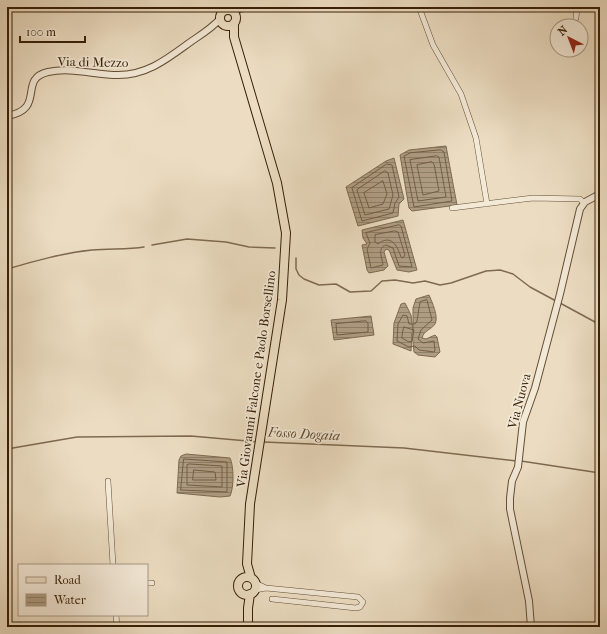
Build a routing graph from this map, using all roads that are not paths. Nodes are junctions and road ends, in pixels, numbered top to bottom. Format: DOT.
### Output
graph roads {
  1 [pos="419,7"];
  2 [pos="577,7"];
  3 [pos="244,8"];
  4 [pos="226,16"];
  5 [pos="576,18"];
  6 [pos="7,116"];
  7 [pos="600,118"];
  8 [pos="600,132"];
  9 [pos="600,194"];
  10 [pos="584,203"];
  11 [pos="487,204"];
  12 [pos="452,208"];
  13 [pos="108,481"];
  14 [pos="113,564"];
  15 [pos="250,586"];
  16 [pos="307,592"];
  17 [pos="272,599"];
  18 [pos="306,603"];
  19 [pos="116,616"];
  20 [pos="117,627"];
  21 [pos="248,627"];
  22 [pos="532,627"];
  1 -- 11 [label="street"];
  2 -- 5 [label="street"];
  3 -- 4 [label="street"];
  4 -- 6 [label="street, Via di Mezzo"];
  4 -- 15 [label="main road, Via Giovanni Falcone e Paolo Borsellino"];
  7 -- 8 [label="street"];
  9 -- 10 [label="street"];
  10 -- 11 [label="street"];
  10 -- 22 [label="street, Via Nuova"];
  11 -- 12 [label="street"];
  13 -- 14 [label="street"];
  15 -- 16 [label="street"];
  15 -- 21 [label="main road, Via Giovanni Falcone e Paolo Borsellino"];
  16 -- 18 [label="street"];
  16 -- 18 [label="street"];
  17 -- 18 [label="street"];
  19 -- 20 [label="street"];
}
